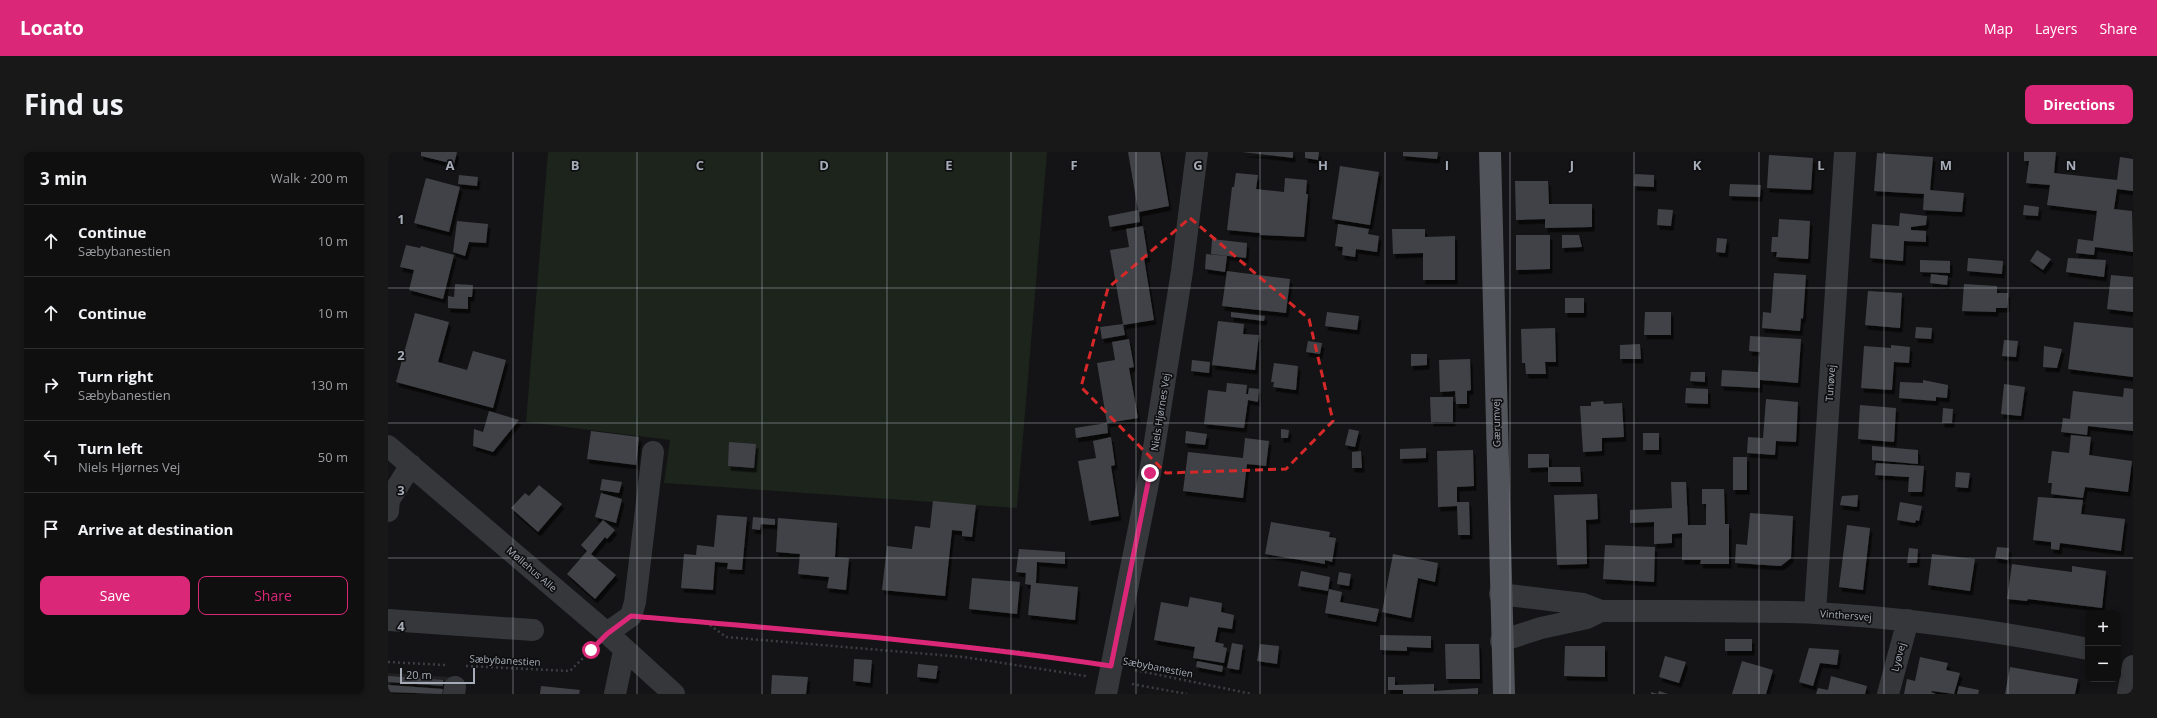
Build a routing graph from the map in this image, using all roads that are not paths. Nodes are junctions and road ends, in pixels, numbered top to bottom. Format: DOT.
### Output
graph roads {
  1 [pos="1197,152"];
  2 [pos="1490,152"];
  3 [pos="1845,152"];
  4 [pos="388,446"];
  5 [pos="654,452"];
  6 [pos="410,466"];
  7 [pos="388,510"];
  8 [pos="1500,594"];
  9 [pos="1601,611"];
  10 [pos="1815,613"];
  11 [pos="388,620"];
  12 [pos="1908,620"];
  13 [pos="534,630"];
  14 [pos="607,634"];
  15 [pos="1501,641"];
  16 [pos="2085,648"];
  17 [pos="624,651"];
  18 [pos="2121,656"];
  19 [pos="2133,658"];
  20 [pos="2133,666"];
  21 [pos="1108,680"];
  22 [pos="615,694"];
  23 [pos="674,694"];
  24 [pos="1504,694"];
  25 [pos="1888,694"];
  26 [pos="2128,694"];
  1 -- 21 [label="street, Niels Hjørnes Vej"];
  2 -- 8 [label="main road, Gærumvej"];
  3 -- 10 [label="street, Tunøvej"];
  4 -- 6 [label="street, Møllehus Alle"];
  5 -- 14 [label="street"];
  6 -- 7 [label="street"];
  6 -- 14 [label="street, Møllehus Alle"];
  8 -- 9 [label="street, Vinthersvej"];
  8 -- 15 [label="main road, Gærumvej"];
  9 -- 10 [label="street, Vinthersvej"];
  9 -- 15 [label="street, Vinthersvej"];
  10 -- 12 [label="street, Vinthersvej"];
  11 -- 13 [label="street"];
  12 -- 16 [label="street, Vinthersvej"];
  12 -- 25 [label="street, Lyøvej"];
  14 -- 17 [label="street, Møllehus Alle"];
  15 -- 24 [label="main road, Gærumvej"];
  17 -- 22 [label="street"];
  17 -- 23 [label="street, Møllehus Alle"];
  18 -- 19 [label="street"];
  20 -- 26 [label="street"];
}
